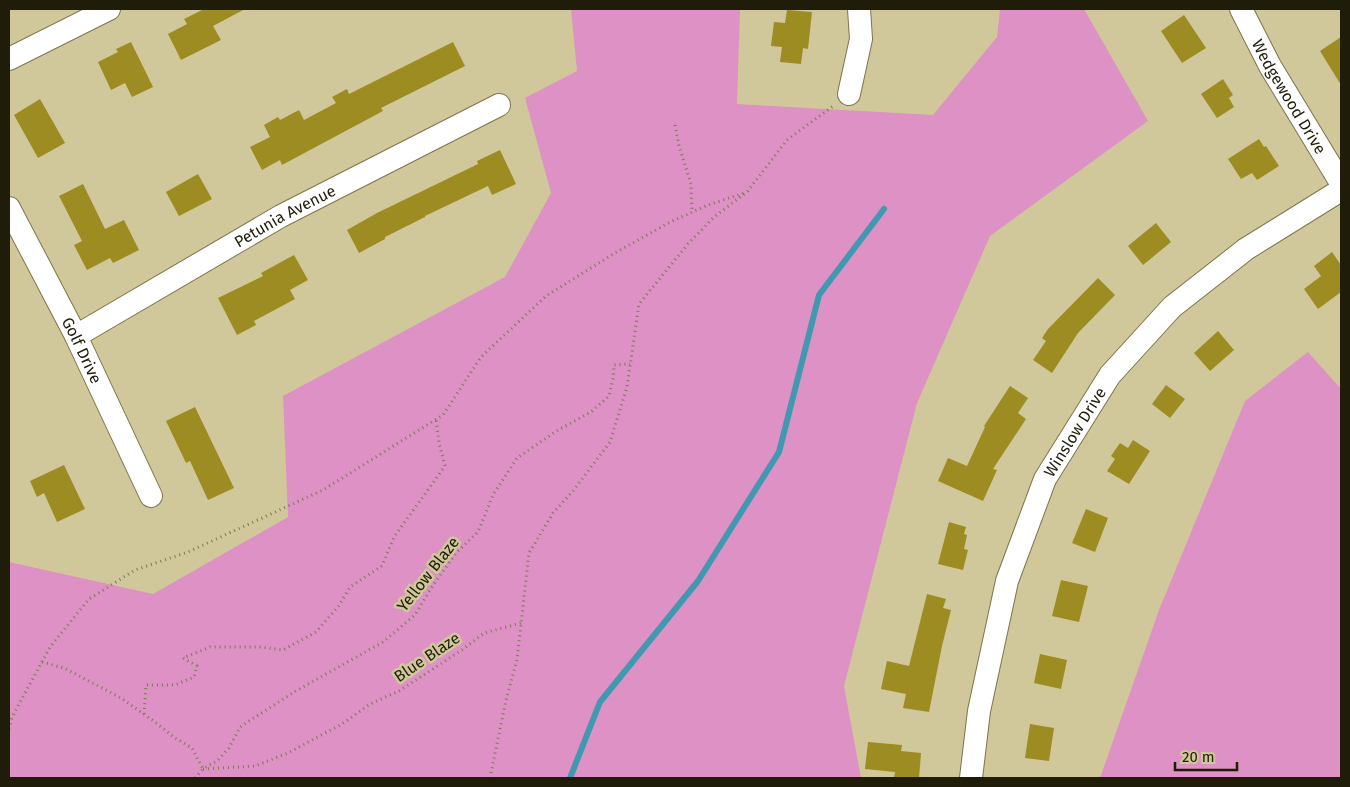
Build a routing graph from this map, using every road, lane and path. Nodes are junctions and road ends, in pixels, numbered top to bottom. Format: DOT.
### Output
graph roads {
  1 [pos="109,9"];
  2 [pos="859,9"];
  3 [pos="1241,9"];
  4 [pos="9,59"];
  5 [pos="849,94"];
  6 [pos="498,105"];
  7 [pos="675,125"];
  8 [pos="1341,183"];
  9 [pos="1341,190"];
  10 [pos="747,192"];
  11 [pos="9,208"];
  12 [pos="692,212"];
  13 [pos="76,336"];
  14 [pos="630,364"];
  15 [pos="436,419"];
  16 [pos="151,496"];
  17 [pos="521,623"];
  18 [pos="42,662"];
  19 [pos="144,714"];
  20 [pos="9,728"];
  21 [pos="203,770"];
  22 [pos="195,778"];
  23 [pos="490,778"];
  24 [pos="971,778"];
  1 -- 4 [label="street"];
  2 -- 5 [label="street"];
  3 -- 8 [label="street, Wedgewood Drive"];
  5 -- 10 [label="path"];
  6 -- 13 [label="street, Petunia Avenue"];
  7 -- 12 [label="path"];
  9 -- 24 [label="street, Winslow Drive"];
  10 -- 12 [label="path"];
  10 -- 14 [label="path"];
  11 -- 13 [label="street, Golf Drive"];
  12 -- 15 [label="path"];
  13 -- 16 [label="street, Golf Drive"];
  14 -- 17 [label="path"];
  14 -- 21 [label="path, Yellow Blaze"];
  15 -- 18 [label="path"];
  15 -- 19 [label="path"];
  17 -- 21 [label="path, Blue Blaze"];
  17 -- 23 [label="path"];
  18 -- 19 [label="path"];
  18 -- 20 [label="path"];
  19 -- 21 [label="path"];
  21 -- 22 [label="path"];
}
